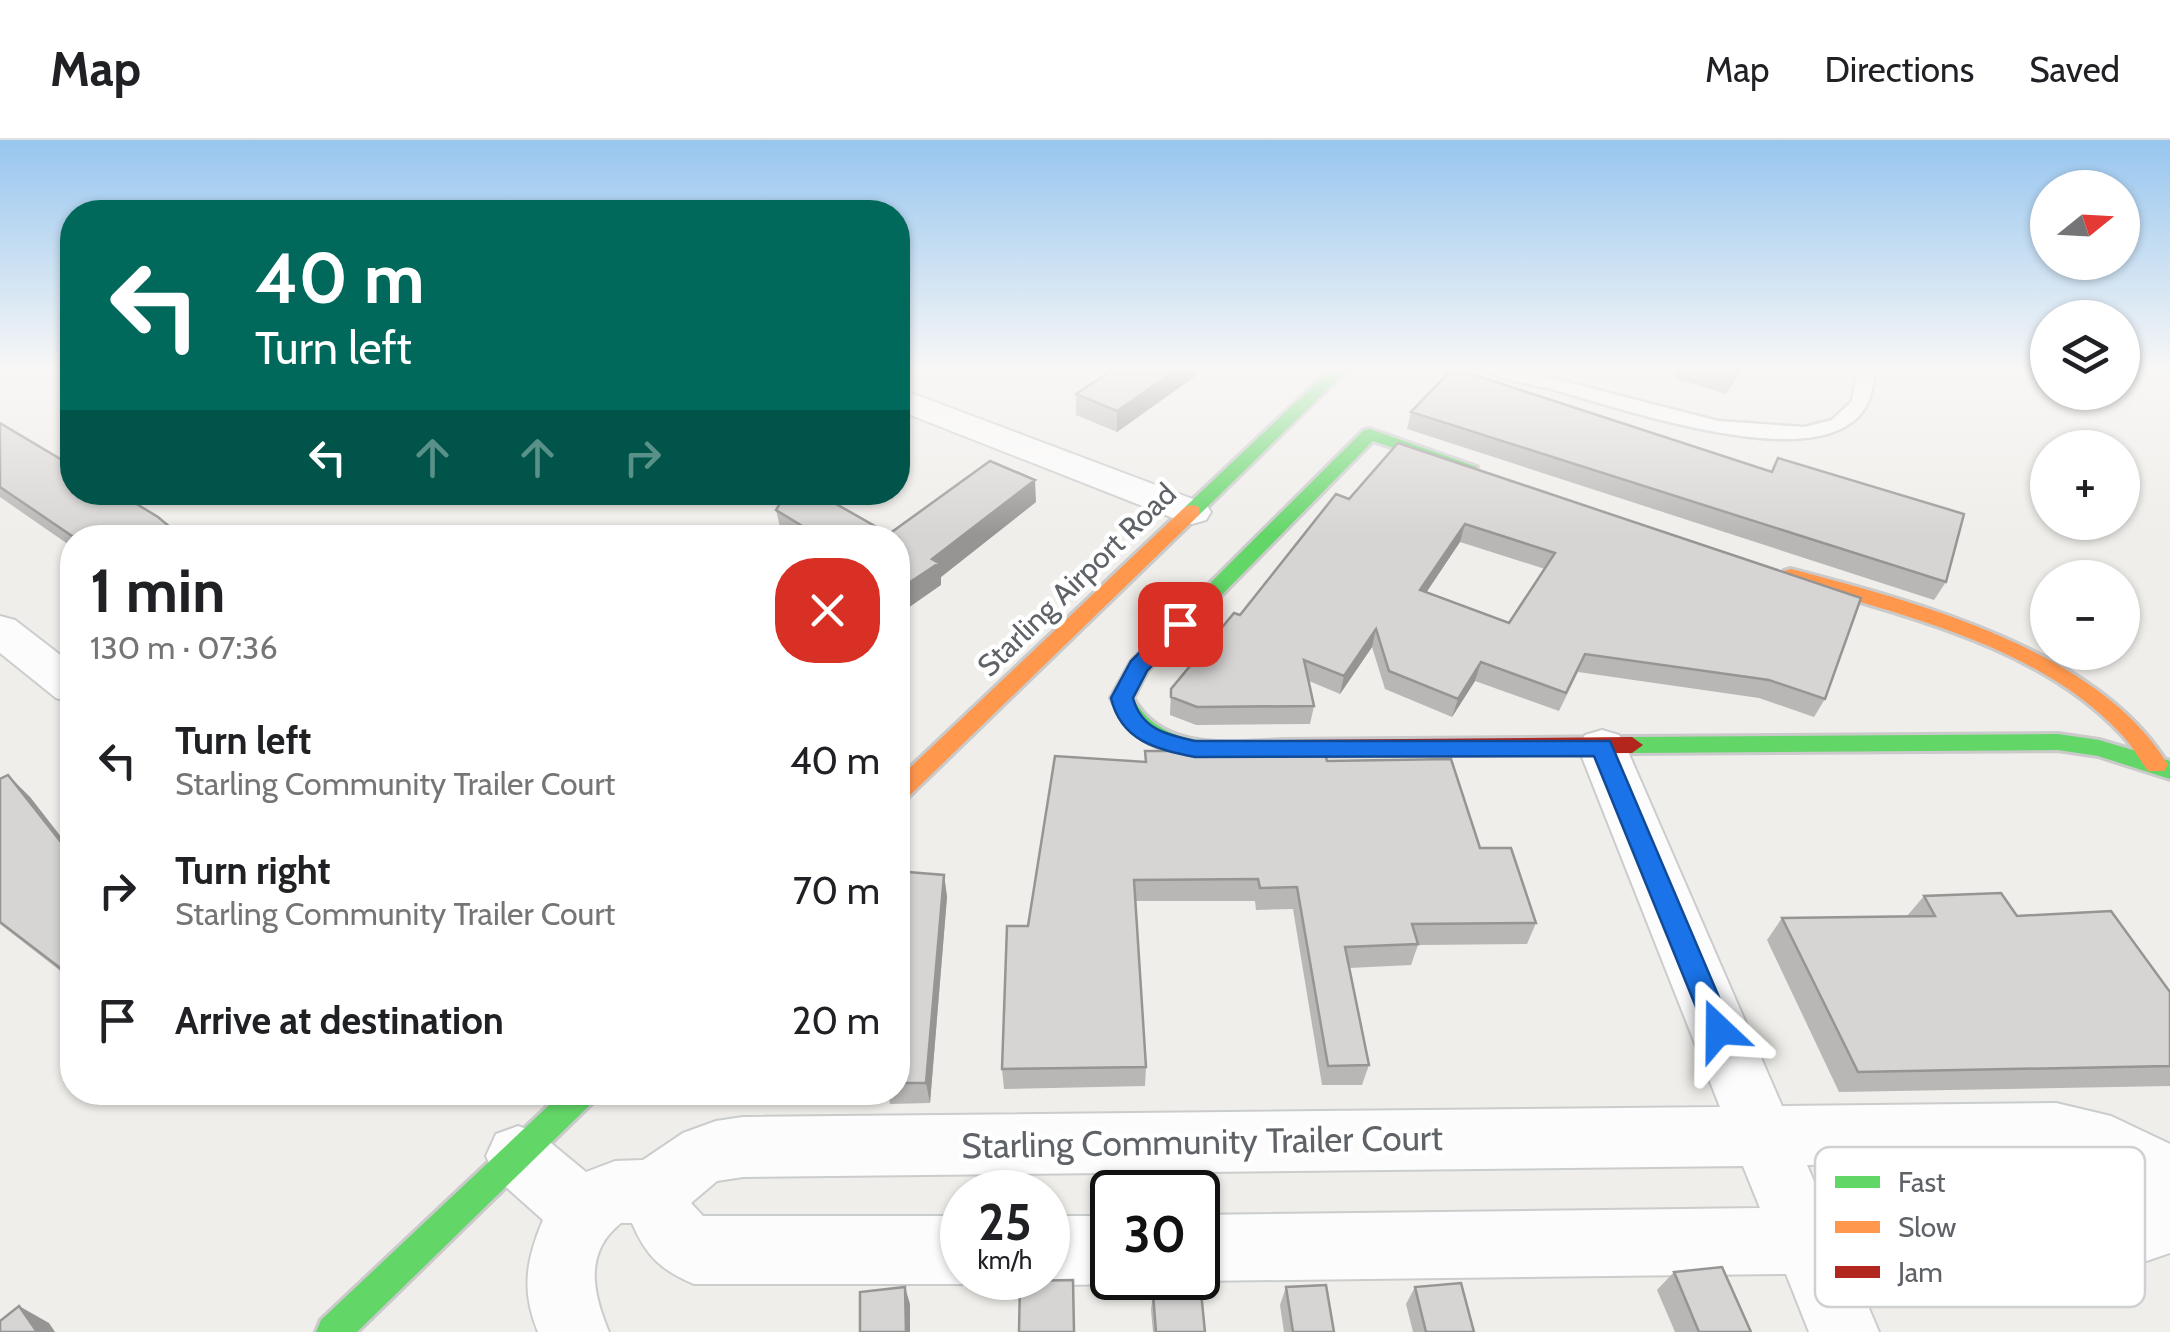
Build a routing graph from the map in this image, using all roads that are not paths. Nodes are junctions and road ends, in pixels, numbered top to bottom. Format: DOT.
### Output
graph roads {
  1 [pos="964,424"];
  2 [pos="1283,424"];
  3 [pos="1700,424"];
  4 [pos="1835,424"];
  5 [pos="1498,477"];
  6 [pos="1192,512"];
  7 [pos="1773,569"];
  8 [pos="0,630"];
  9 [pos="60,678"];
  10 [pos="1602,747"];
  11 [pos="2163,768"];
  12 [pos="910,782"];
  13 [pos="571,1105"];
  14 [pos="1763,1136"];
  15 [pos="2114,1147"];
  16 [pos="518,1156"];
  17 [pos="2145,1164"];
  18 [pos="2170,1178"];
  19 [pos="656,1192"];
  20 [pos="2170,1210"];
  21 [pos="584,1212"];
  22 [pos="2145,1231"];
  23 [pos="1806,1240"];
  24 [pos="1815,1240"];
  25 [pos="1220,1248"];
  26 [pos="940,1250"];
  27 [pos="1815,1262"];
  28 [pos="1834,1307"];
  29 [pos="334,1332"];
  30 [pos="574,1332"];
  31 [pos="1844,1332"];
  1 -- 6 [label="street"];
  2 -- 6 [label="street, Starling Airport Road"];
  3 -- 4 [label="lane"];
  5 -- 10 [label="street"];
  6 -- 12 [label="street, Starling Airport Road"];
  7 -- 11 [label="street"];
  8 -- 9 [label="street"];
  10 -- 11 [label="street"];
  10 -- 14 [label="street"];
  13 -- 16 [label="street"];
  14 -- 15 [label="street, Starling Community Trailer Court"];
  14 -- 19 [label="street, Starling Community Trailer Court"];
  14 -- 23 [label="street"];
  16 -- 21 [label="street"];
  16 -- 29 [label="street"];
  17 -- 18 [label="street, Starling Community Trailer Court"];
  19 -- 21 [label="street"];
  19 -- 26 [label="street"];
  20 -- 22 [label="street"];
  21 -- 30 [label="street"];
  23 -- 24 [label="street"];
  23 -- 25 [label="street"];
  23 -- 27 [label="street"];
  28 -- 31 [label="street"];
}
